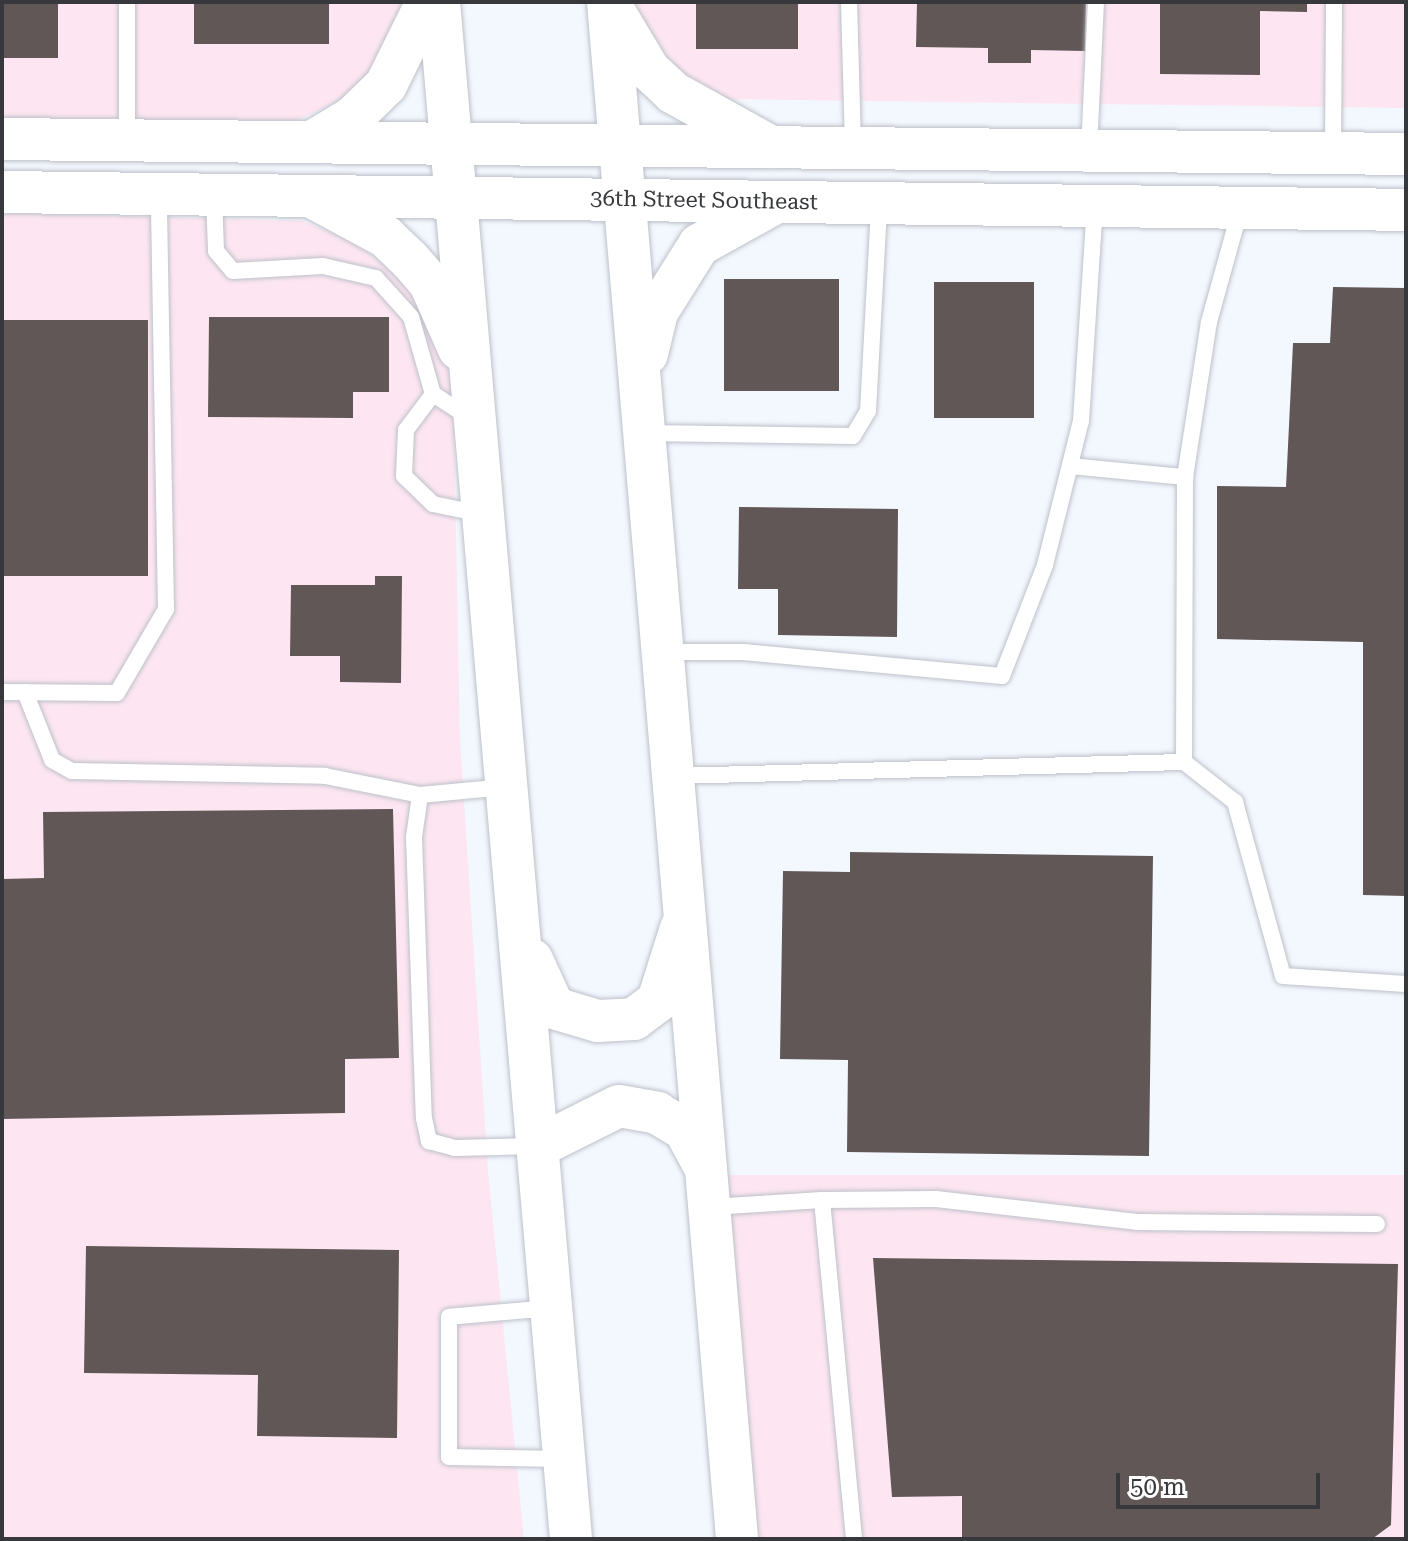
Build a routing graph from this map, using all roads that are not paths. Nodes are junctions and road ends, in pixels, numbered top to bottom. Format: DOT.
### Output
graph roads {
  1 [pos="127,2"];
  2 [pos="427,2"];
  3 [pos="439,2"];
  4 [pos="608,2"];
  5 [pos="849,2"];
  6 [pos="1096,2"];
  7 [pos="1334,2"];
  8 [pos="2,139"];
  9 [pos="127,140"];
  10 [pos="312,142"];
  11 [pos="453,143"];
  12 [pos="619,149"];
  13 [pos="776,150"];
  14 [pos="853,150"];
  15 [pos="1089,152"];
  16 [pos="1333,153"];
  17 [pos="1406,154"];
  18 [pos="2,192"];
  19 [pos="159,195"];
  20 [pos="459,195"];
  21 [pos="214,196"];
  22 [pos="313,197"];
  23 [pos="623,199"];
  24 [pos="777,202"];
  25 [pos="879,204"];
  26 [pos="1095,206"];
  27 [pos="1241,208"];
  28 [pos="1406,210"];
  29 [pos="641,375"];
  30 [pos="471,391"];
  31 [pos="433,394"];
  32 [pos="646,433"];
  33 [pos="1070,466"];
  34 [pos="1185,477"];
  35 [pos="481,514"];
  36 [pos="665,652"];
  37 [pos="2,692"];
  38 [pos="25,692"];
  39 [pos="1184,762"];
  40 [pos="675,776"];
  41 [pos="506,787"];
  42 [pos="420,795"];
  43 [pos="687,908"];
  44 [pos="520,934"];
  45 [pos="1406,984"];
  46 [pos="539,1146"];
  47 [pos="711,1192"];
  48 [pos="822,1200"];
  49 [pos="1377,1224"];
  50 [pos="552,1307"];
  51 [pos="565,1459"];
  52 [pos="571,1539"];
  53 [pos="737,1539"];
  54 [pos="854,1539"];
  1 -- 9 [label="lane"];
  2 -- 10 [label="street"];
  3 -- 11 [label="street"];
  4 -- 12 [label="street"];
  4 -- 13 [label="street"];
  5 -- 14 [label="lane"];
  6 -- 15 [label="lane"];
  7 -- 16 [label="lane"];
  8 -- 9 [label="street"];
  9 -- 10 [label="street"];
  10 -- 11 [label="street"];
  11 -- 12 [label="street"];
  11 -- 20 [label="street"];
  12 -- 13 [label="street"];
  12 -- 23 [label="street"];
  13 -- 14 [label="street"];
  14 -- 15 [label="street"];
  15 -- 16 [label="street"];
  16 -- 17 [label="street"];
  18 -- 19 [label="street, 36th Street Southeast"];
  19 -- 21 [label="street, 36th Street Southeast"];
  19 -- 38 [label="lane"];
  20 -- 22 [label="street, 36th Street Southeast"];
  20 -- 23 [label="street, 36th Street Southeast"];
  20 -- 30 [label="street"];
  21 -- 22 [label="street, 36th Street Southeast"];
  21 -- 31 [label="lane"];
  22 -- 30 [label="street"];
  23 -- 24 [label="street, 36th Street Southeast"];
  23 -- 29 [label="street"];
  24 -- 25 [label="street, 36th Street Southeast"];
  24 -- 29 [label="street"];
  25 -- 26 [label="street, 36th Street Southeast"];
  25 -- 32 [label="lane"];
  26 -- 27 [label="street, 36th Street Southeast"];
  26 -- 33 [label="lane"];
  27 -- 28 [label="street, 36th Street Southeast"];
  27 -- 34 [label="lane"];
  29 -- 32 [label="street"];
  30 -- 31 [label="lane"];
  30 -- 35 [label="street"];
  31 -- 35 [label="lane"];
  32 -- 36 [label="street"];
  33 -- 34 [label="lane"];
  33 -- 36 [label="lane"];
  34 -- 39 [label="lane"];
  35 -- 41 [label="street"];
  36 -- 40 [label="street"];
  37 -- 38 [label="lane"];
  38 -- 42 [label="lane"];
  39 -- 40 [label="lane"];
  39 -- 45 [label="lane"];
  40 -- 43 [label="street"];
  41 -- 42 [label="lane"];
  41 -- 44 [label="street"];
  42 -- 46 [label="lane"];
  43 -- 44 [label="street"];
  43 -- 47 [label="street"];
  44 -- 46 [label="street"];
  46 -- 47 [label="street"];
  46 -- 50 [label="street"];
  47 -- 48 [label="lane"];
  47 -- 53 [label="street"];
  48 -- 49 [label="lane"];
  48 -- 54 [label="lane"];
  50 -- 51 [label="street"];
  50 -- 51 [label="lane"];
  51 -- 52 [label="street"];
}
